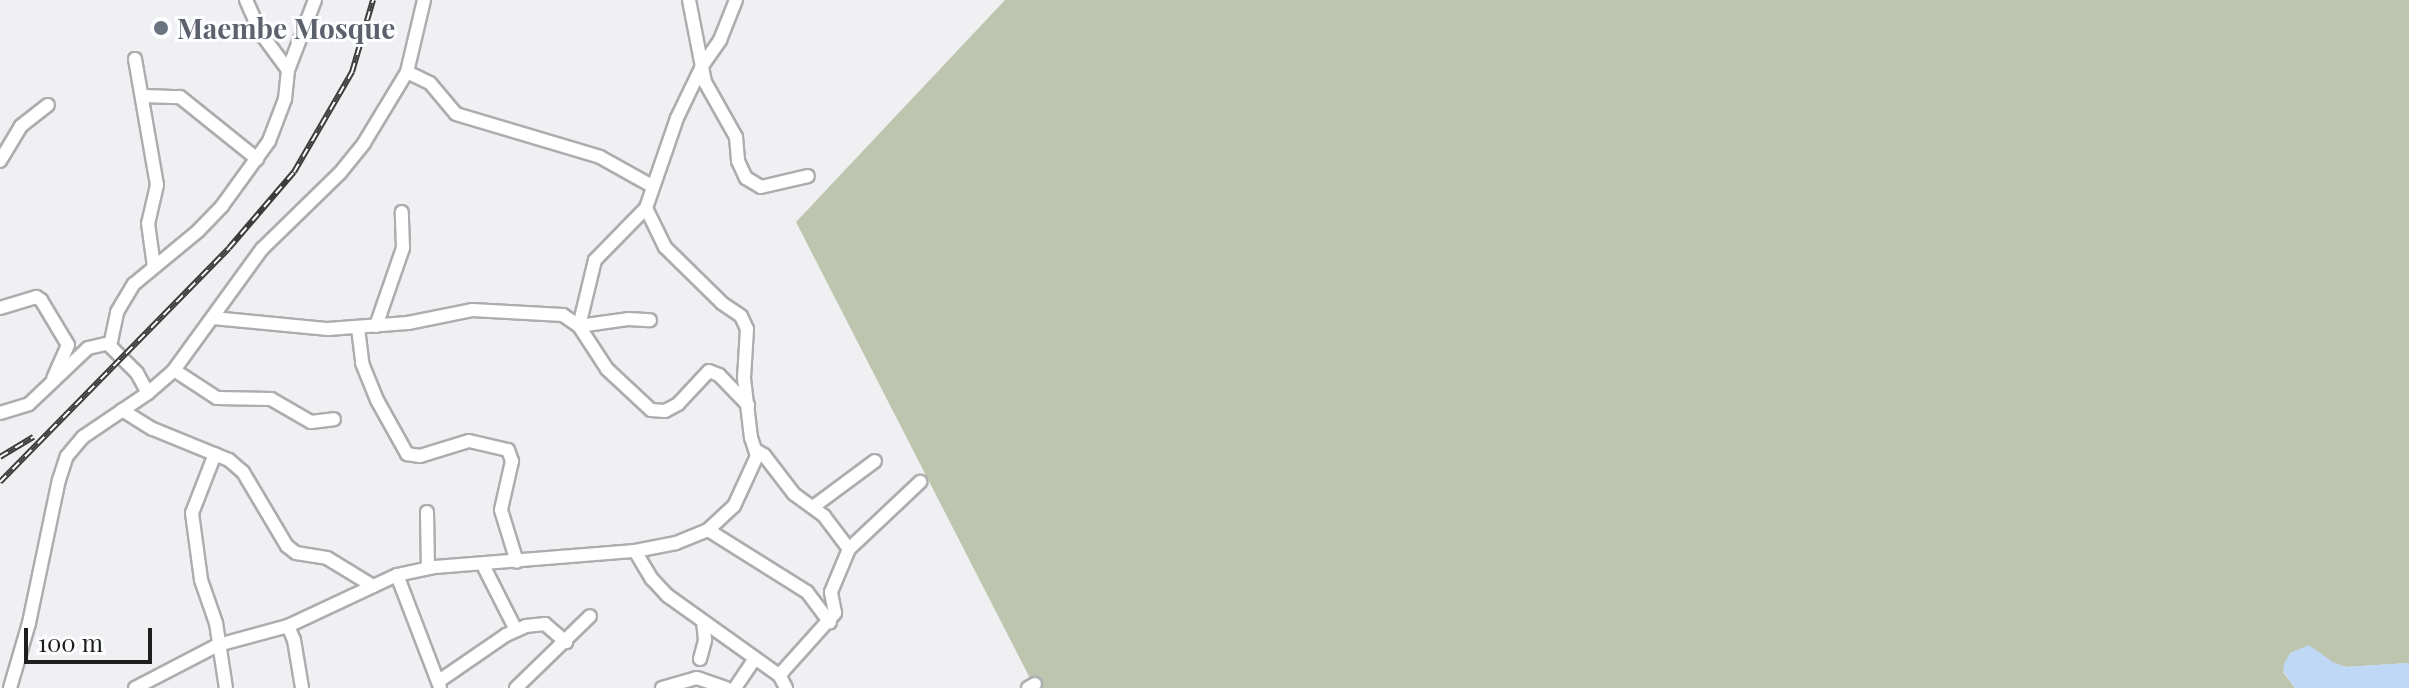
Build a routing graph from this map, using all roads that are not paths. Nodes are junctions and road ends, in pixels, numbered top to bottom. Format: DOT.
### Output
graph roads {
  1 [pos="246,0"];
  2 [pos="315,0"];
  3 [pos="424,0"];
  4 [pos="689,0"];
  5 [pos="736,0"];
  6 [pos="135,59"];
  7 [pos="702,66"];
  8 [pos="288,70"];
  9 [pos="407,72"];
  10 [pos="143,96"];
  11 [pos="48,105"];
  12 [pos="257,159"];
  13 [pos="0,161"];
  14 [pos="808,176"];
  15 [pos="652,186"];
  16 [pos="646,208"];
  17 [pos="402,212"];
  18 [pos="154,267"];
  19 [pos="0,308"];
  20 [pos="213,318"];
  21 [pos="650,320"];
  22 [pos="376,326"];
  23 [pos="579,326"];
  24 [pos="358,328"];
  25 [pos="109,343"];
  26 [pos="174,370"];
  27 [pos="53,378"];
  28 [pos="148,393"];
  29 [pos="749,405"];
  30 [pos="122,410"];
  31 [pos="0,413"];
  32 [pos="334,419"];
  33 [pos="757,451"];
  34 [pos="215,454"];
  35 [pos="875,461"];
  36 [pos="920,482"];
  37 [pos="813,507"];
  38 [pos="427,512"];
  39 [pos="708,530"];
  40 [pos="849,549"];
  41 [pos="635,551"];
  42 [pos="517,562"];
  43 [pos="483,565"];
  44 [pos="428,568"];
  45 [pos="397,575"];
  46 [pos="373,586"];
  47 [pos="590,616"];
  48 [pos="703,622"];
  49 [pos="830,622"];
  50 [pos="288,626"];
  51 [pos="516,630"];
  52 [pos="566,642"];
  53 [pos="218,645"];
  54 [pos="700,659"];
  55 [pos="754,660"];
  56 [pos="780,676"];
  57 [pos="440,685"];
  58 [pos="10,688"];
  59 [pos="135,688"];
  60 [pos="226,688"];
  61 [pos="302,688"];
  62 [pos="516,688"];
  63 [pos="662,688"];
  64 [pos="726,688"];
  65 [pos="735,688"];
  66 [pos="786,688"];
  1 -- 8 [label="street"];
  2 -- 8 [label="street"];
  3 -- 9 [label="street"];
  4 -- 7 [label="street"];
  5 -- 7 [label="street"];
  6 -- 10 [label="street"];
  7 -- 14 [label="street"];
  7 -- 15 [label="street"];
  8 -- 12 [label="street"];
  9 -- 15 [label="street"];
  9 -- 20 [label="street"];
  10 -- 12 [label="street"];
  10 -- 18 [label="street"];
  11 -- 13 [label="street"];
  12 -- 18 [label="street"];
  15 -- 16 [label="street"];
  16 -- 23 [label="street"];
  16 -- 29 [label="street"];
  17 -- 22 [label="street"];
  18 -- 25 [label="street"];
  19 -- 27 [label="street"];
  20 -- 24 [label="street"];
  20 -- 26 [label="street"];
  21 -- 23 [label="street"];
  22 -- 23 [label="street"];
  22 -- 24 [label="street"];
  23 -- 29 [label="street"];
  24 -- 42 [label="street"];
  25 -- 27 [label="street"];
  25 -- 28 [label="street"];
  26 -- 28 [label="street"];
  26 -- 32 [label="street"];
  27 -- 31 [label="street"];
  28 -- 30 [label="street"];
  29 -- 33 [label="street"];
  30 -- 34 [label="street"];
  30 -- 58 [label="street"];
  33 -- 37 [label="street"];
  33 -- 39 [label="street"];
  34 -- 46 [label="street"];
  34 -- 53 [label="street"];
  35 -- 37 [label="street"];
  36 -- 40 [label="street"];
  37 -- 40 [label="street"];
  38 -- 44 [label="street"];
  39 -- 41 [label="street"];
  39 -- 49 [label="street"];
  40 -- 49 [label="street"];
  41 -- 42 [label="street"];
  41 -- 48 [label="street"];
  42 -- 43 [label="street"];
  43 -- 44 [label="street"];
  43 -- 51 [label="street"];
  44 -- 45 [label="street"];
  45 -- 46 [label="street"];
  45 -- 57 [label="street"];
  46 -- 50 [label="street"];
  47 -- 52 [label="street"];
  48 -- 54 [label="street"];
  48 -- 55 [label="street"];
  49 -- 56 [label="street"];
  50 -- 53 [label="street"];
  50 -- 61 [label="street"];
  51 -- 52 [label="street"];
  51 -- 57 [label="street"];
  52 -- 62 [label="street"];
  53 -- 59 [label="street"];
  53 -- 60 [label="street"];
  55 -- 56 [label="street"];
  55 -- 65 [label="street"];
  56 -- 66 [label="street"];
  63 -- 64 [label="street"];
}
